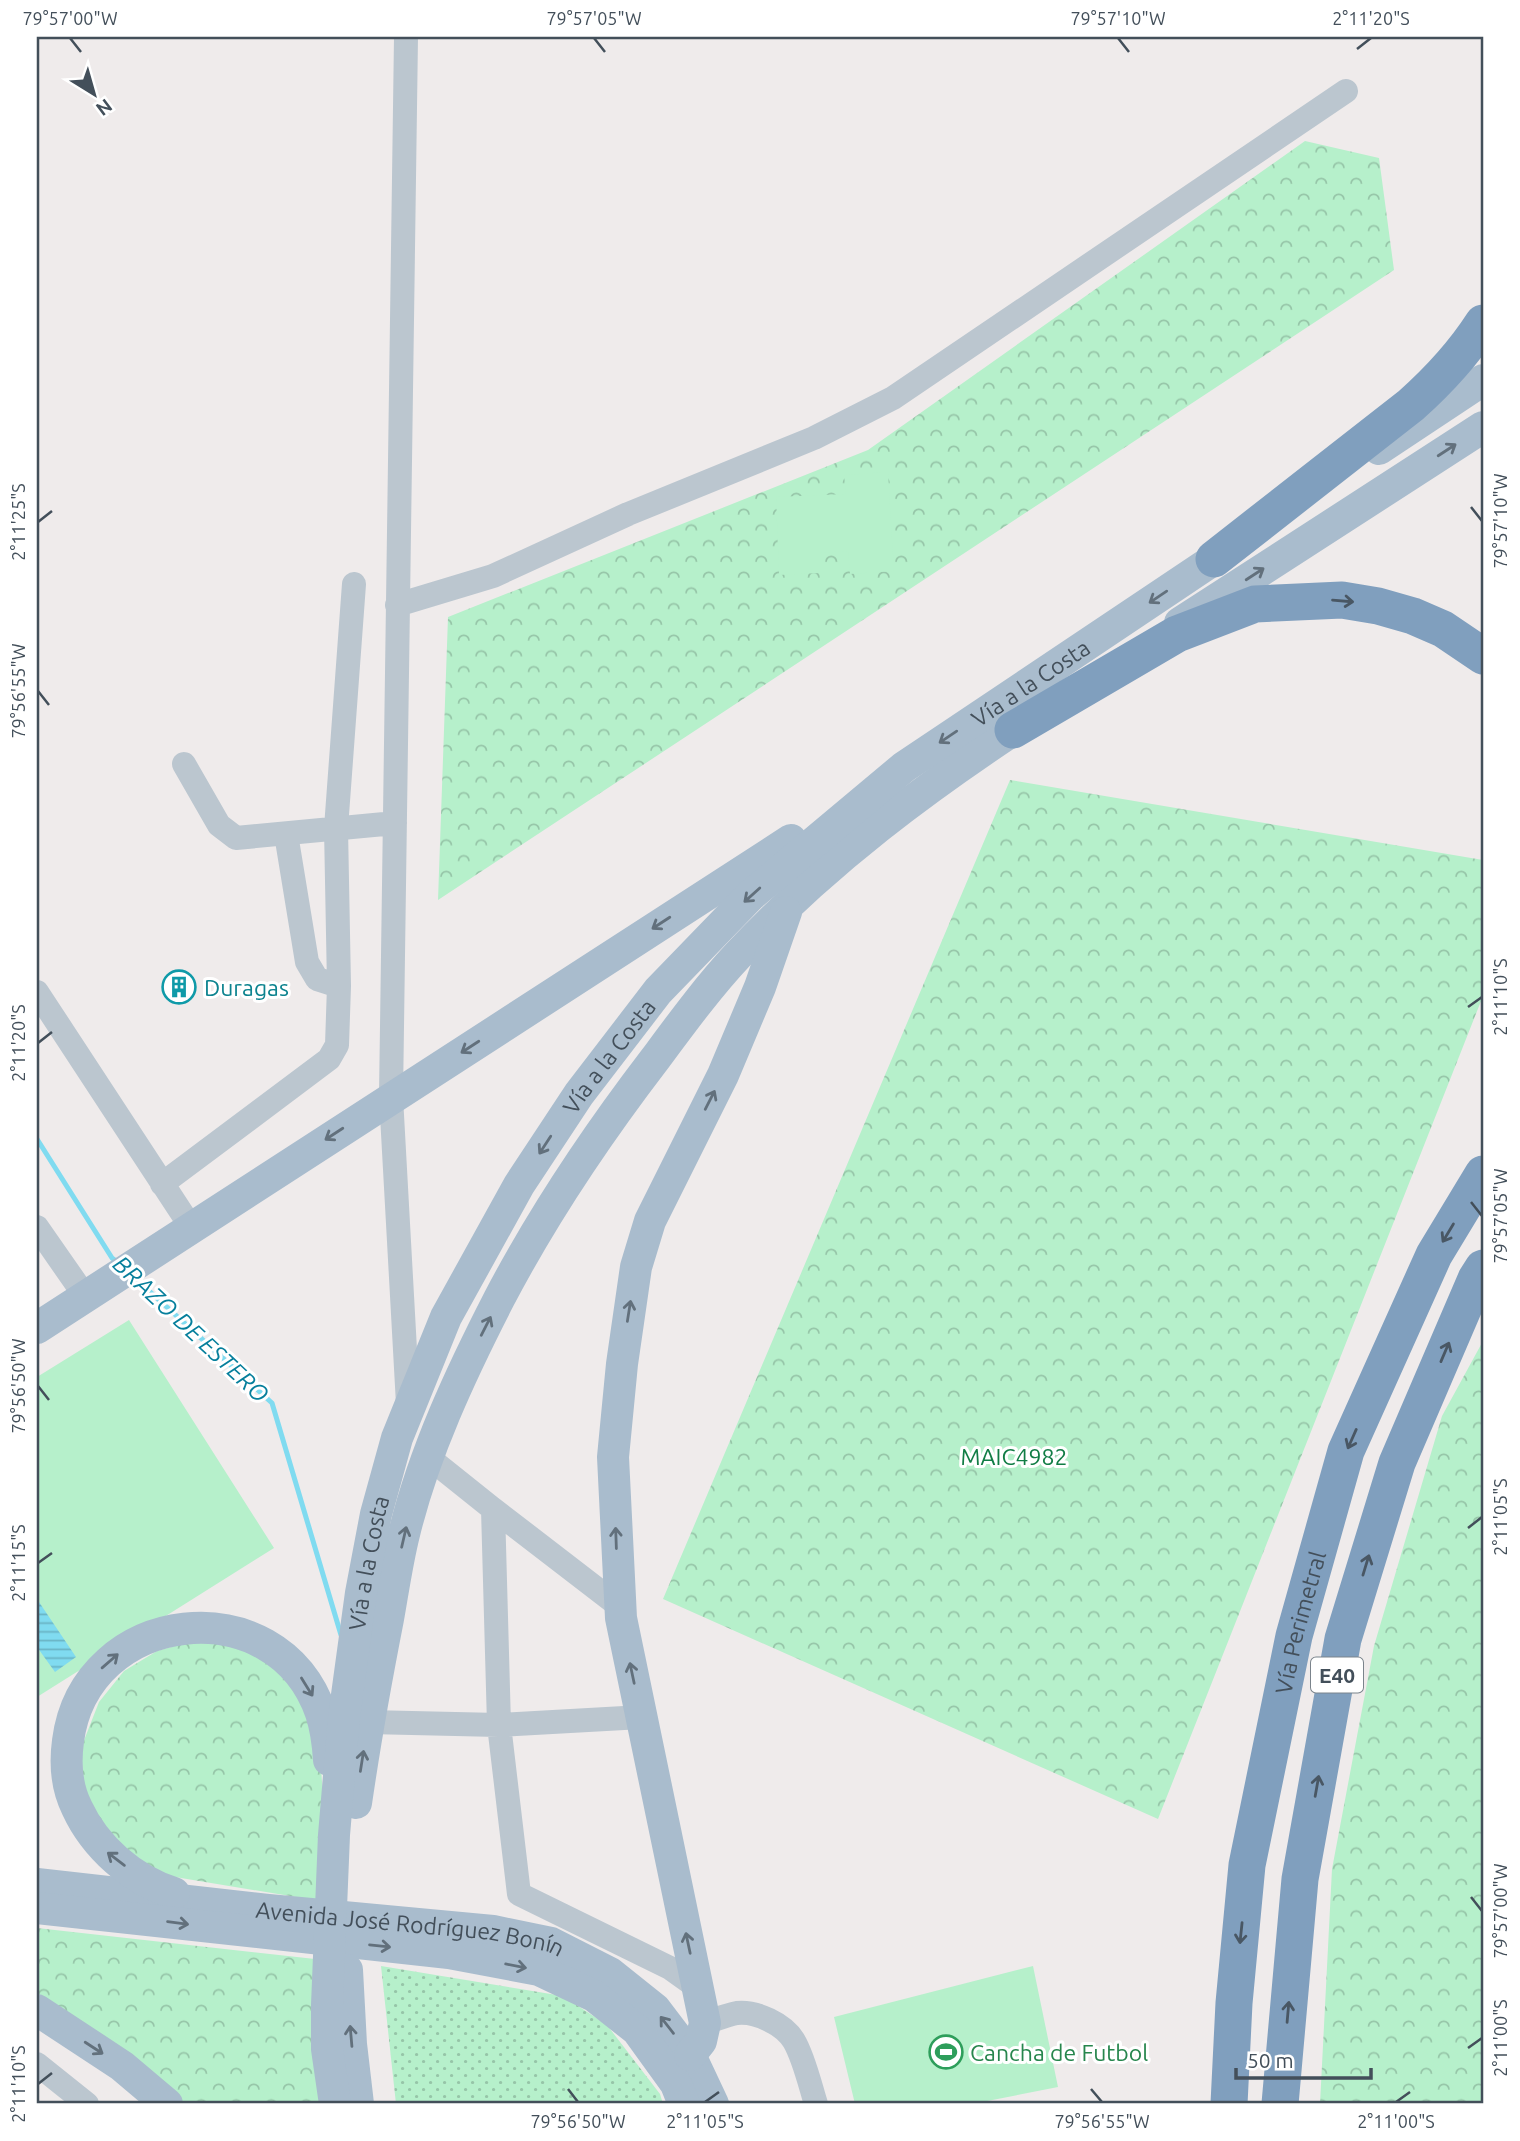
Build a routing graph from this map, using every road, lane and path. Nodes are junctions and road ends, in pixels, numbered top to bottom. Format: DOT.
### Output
graph roads {
  1 [pos="406,37"];
  2 [pos="1346,91"];
  3 [pos="1483,323"];
  4 [pos="1483,380"];
  5 [pos="1483,427"];
  6 [pos="1214,559"];
  7 [pos="354,584"];
  8 [pos="397,605"];
  9 [pos="1483,656"];
  10 [pos="1013,730"];
  11 [pos="184,764"];
  12 [pos="904,767"];
  13 [pos="395,823"];
  14 [pos="336,828"];
  15 [pos="286,834"];
  16 [pos="787,906"];
  17 [pos="339,986"];
  18 [pos="37,992"];
  19 [pos="391,1097"];
  20 [pos="1483,1174"];
  21 [pos="162,1184"];
  22 [pos="37,1227"];
  23 [pos="191,1227"];
  24 [pos="1483,1268"];
  25 [pos="85,1296"];
  26 [pos="37,1328"];
  27 [pos="408,1409"];
  28 [pos="428,1457"];
  29 [pos="493,1509"];
  30 [pos="619,1606"];
  31 [pos="642,1717"];
  32 [pos="368,1722"];
  33 [pos="499,1725"];
  34 [pos="334,1835"];
  35 [pos="37,1884"];
  36 [pos="223,1905"];
  37 [pos="37,1908"];
  38 [pos="266,1922"];
  39 [pos="448,1940"];
  40 [pos="698,1988"];
  41 [pos="37,2010"];
  42 [pos="705,2023"];
  43 [pos="690,2055"];
  44 [pos="37,2064"];
  45 [pos="87,2104"];
  46 [pos="167,2104"];
  47 [pos="335,2104"];
  48 [pos="358,2104"];
  49 [pos="684,2104"];
  50 [pos="713,2104"];
  51 [pos="816,2104"];
  52 [pos="1229,2104"];
  53 [pos="1280,2104"];
  1 -- 8 [label="street"];
  2 -- 8 [label="street"];
  3 -- 6 [label="highway"];
  4 -- 6 [label="main road, Vía a la Costa"];
  10 -- 5 [label="main road, Vía a la Costa, one-way"];
  6 -- 12 [label="main road, Vía a la Costa, one-way"];
  7 -- 14 [label="street"];
  8 -- 13 [label="street"];
  10 -- 9 [label="highway, one-way"];
  10 -- 16 [label="main road, Vía a la Costa"];
  11 -- 15 [label="street"];
  12 -- 19 [label="main road, one-way"];
  12 -- 27 [label="main road, Vía a la Costa, one-way"];
  13 -- 14 [label="street"];
  13 -- 19 [label="street"];
  14 -- 15 [label="street"];
  14 -- 17 [label="street"];
  15 -- 17 [label="street"];
  28 -- 16 [label="main road, Vía a la Costa, one-way"];
  30 -- 16 [label="main road, one-way"];
  17 -- 21 [label="street"];
  18 -- 21 [label="street"];
  19 -- 23 [label="main road, one-way"];
  19 -- 27 [label="street"];
  20 -- 52 [label="highway, Vía Perimetral / E40, one-way"];
  21 -- 23 [label="street"];
  22 -- 25 [label="street"];
  23 -- 25 [label="main road"];
  53 -- 24 [label="highway, Vía Perimetral / E40, one-way"];
  25 -- 26 [label="main road"];
  27 -- 34 [label="main road, Vía a la Costa"];
  28 -- 29 [label="street"];
  32 -- 28 [label="main road, Vía a la Costa, one-way"];
  29 -- 30 [label="street"];
  29 -- 33 [label="street"];
  31 -- 30 [label="main road, one-way"];
  31 -- 33 [label="street"];
  40 -- 31 [label="main road, one-way"];
  32 -- 33 [label="street"];
  48 -- 32 [label="main road, Vía a la Costa, one-way"];
  33 -- 40 [label="street"];
  36 -- 34 [label="main road, one-way"];
  34 -- 47 [label="main road, Vía a la Costa"];
  35 -- 36 [label="main road, Avenida José Rodríguez Bonín"];
  36 -- 38 [label="main road, Avenida José Rodríguez Bonín"];
  37 -- 38 [label="main road, Avenida José Rodríguez Bonín, one-way"];
  38 -- 39 [label="main road, Avenida José Rodríguez Bonín"];
  43 -- 39 [label="main road, Avenida José Rodríguez Bonín, one-way"];
  39 -- 49 [label="main road, Avenida José Rodríguez Bonín, one-way"];
  40 -- 42 [label="main road"];
  41 -- 46 [label="main road, one-way"];
  42 -- 43 [label="main road"];
  42 -- 51 [label="street"];
  43 -- 50 [label="main road, Avenida José Rodríguez Bonín"];
  44 -- 45 [label="street"];
}
